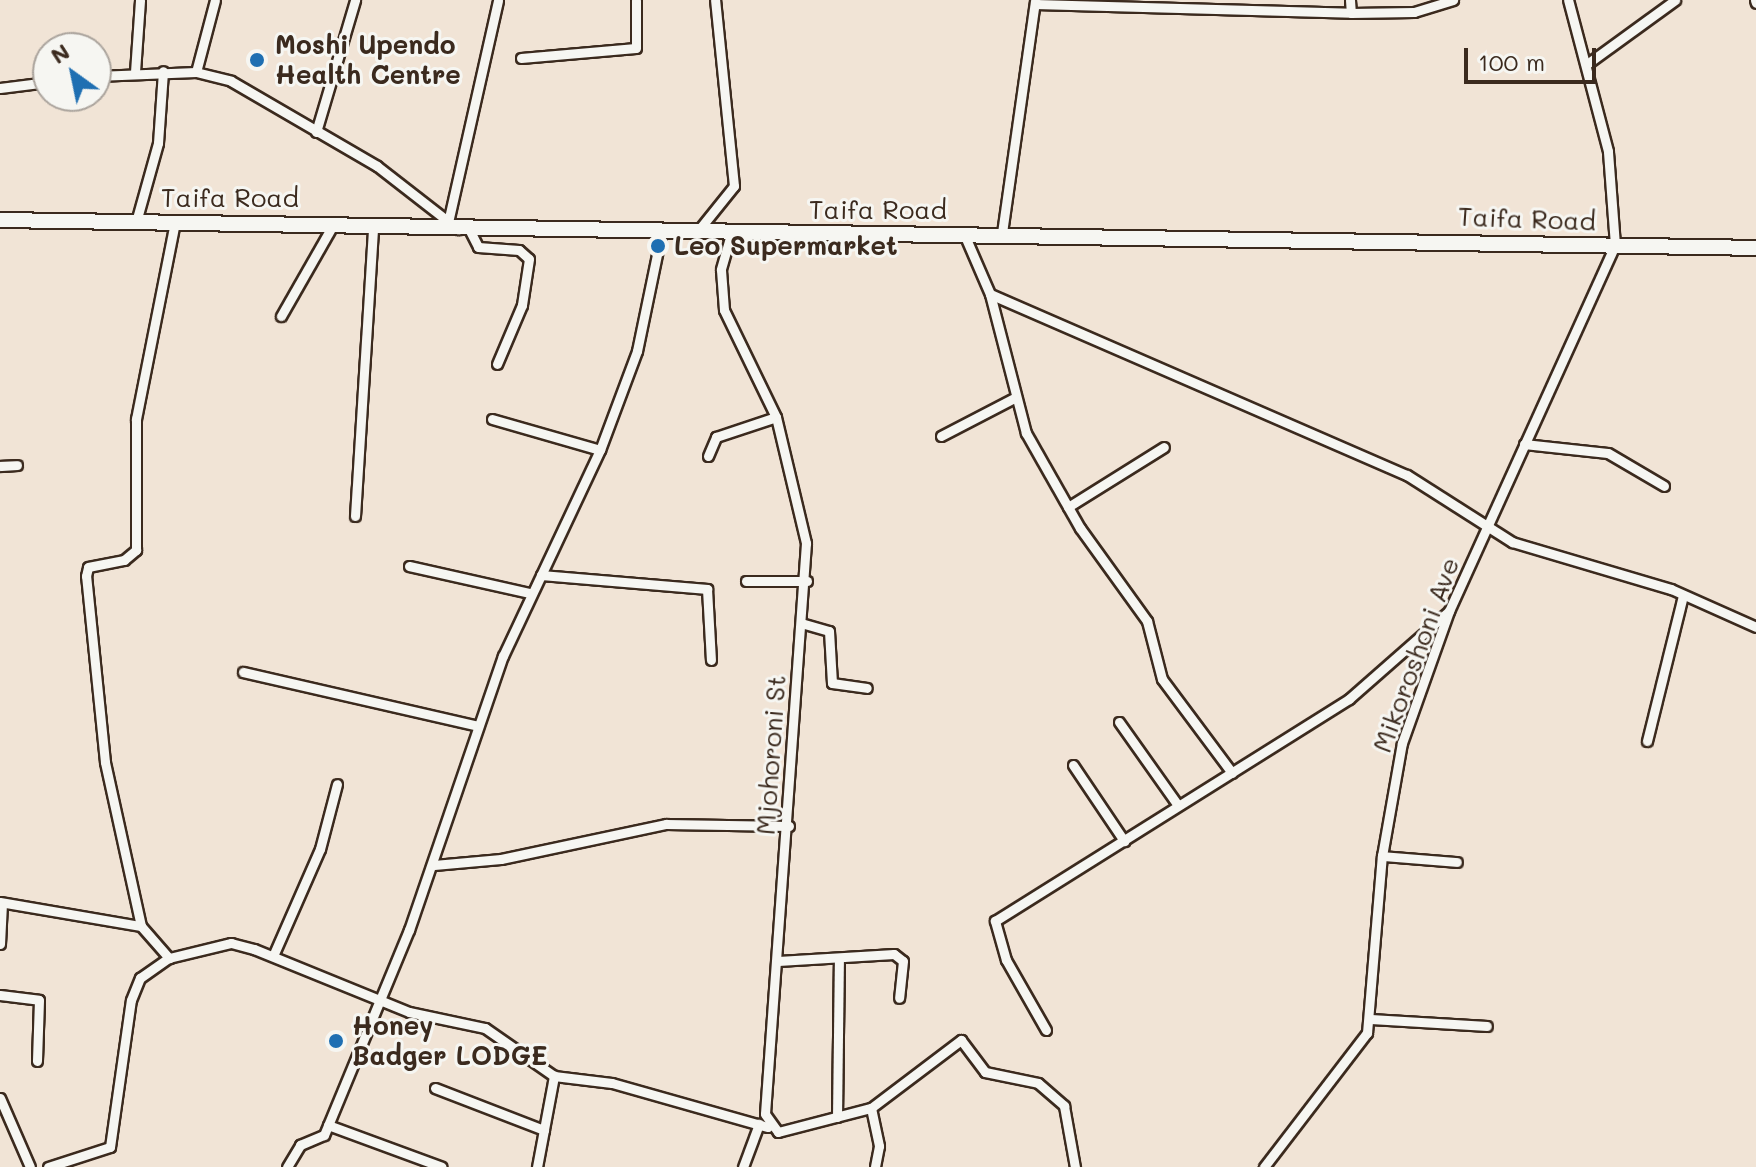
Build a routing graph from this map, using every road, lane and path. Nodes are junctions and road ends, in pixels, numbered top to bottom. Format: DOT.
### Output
graph roads {
  1 [pos="140,0"];
  2 [pos="215,0"];
  3 [pos="355,0"];
  4 [pos="498,0"];
  5 [pos="636,0"];
  6 [pos="715,0"];
  7 [pos="1350,0"];
  8 [pos="1453,0"];
  9 [pos="1568,0"];
  10 [pos="1675,0"];
  11 [pos="1035,2"];
  12 [pos="1351,13"];
  13 [pos="521,58"];
  14 [pos="1587,64"];
  15 [pos="163,71"];
  16 [pos="135,72"];
  17 [pos="196,72"];
  18 [pos="112,74"];
  19 [pos="32,84"];
  20 [pos="0,88"];
  21 [pos="316,132"];
  22 [pos="0,220"];
  23 [pos="136,222"];
  24 [pos="175,222"];
  25 [pos="334,223"];
  26 [pos="459,225"];
  27 [pos="373,226"];
  28 [pos="662,230"];
  29 [pos="697,232"];
  30 [pos="1002,233"];
  31 [pos="731,234"];
  32 [pos="964,234"];
  33 [pos="1615,245"];
  34 [pos="1756,248"];
  35 [pos="990,294"];
  36 [pos="281,316"];
  37 [pos="497,364"];
  38 [pos="1014,398"];
  39 [pos="776,417"];
  40 [pos="492,419"];
  41 [pos="941,436"];
  42 [pos="1524,444"];
  43 [pos="1164,447"];
  44 [pos="600,450"];
  45 [pos="708,456"];
  46 [pos="17,465"];
  47 [pos="0,466"];
  48 [pos="1664,486"];
  49 [pos="1068,507"];
  50 [pos="355,516"];
  51 [pos="1487,528"];
  52 [pos="409,566"];
  53 [pos="541,575"];
  54 [pos="746,581"];
  55 [pos="807,581"];
  56 [pos="530,593"];
  57 [pos="1683,596"];
  58 [pos="1449,611"];
  59 [pos="801,623"];
  60 [pos="1756,627"];
  61 [pos="711,660"];
  62 [pos="243,672"];
  63 [pos="867,688"];
  64 [pos="1119,722"];
  65 [pos="478,726"];
  66 [pos="1647,741"];
  67 [pos="1073,765"];
  68 [pos="1232,773"];
  69 [pos="337,784"];
  70 [pos="1177,804"];
  71 [pos="789,826"];
  72 [pos="1124,841"];
  73 [pos="1382,856"];
  74 [pos="1457,862"];
  75 [pos="434,865"];
  76 [pos="1,902"];
  77 [pos="141,926"];
  78 [pos="0,944"];
  79 [pos="273,956"];
  80 [pos="169,958"];
  81 [pos="839,960"];
  82 [pos="778,961"];
  83 [pos="0,995"];
  84 [pos="899,998"];
  85 [pos="379,1001"];
  86 [pos="1371,1019"];
  87 [pos="1487,1026"];
  88 [pos="1046,1030"];
  89 [pos="37,1061"];
  90 [pos="554,1076"];
  91 [pos="435,1088"];
  92 [pos="0,1098"];
  93 [pos="871,1108"];
  94 [pos="837,1117"];
  95 [pos="328,1125"];
  96 [pos="764,1125"];
  97 [pos="544,1130"];
  98 [pos="30,1167"];
  99 [pos="48,1167"];
  100 [pos="287,1167"];
  101 [pos="442,1167"];
  102 [pos="537,1167"];
  103 [pos="743,1167"];
  104 [pos="875,1167"];
  105 [pos="1075,1167"];
  106 [pos="1264,1167"];
  1 -- 16 [label="street"];
  2 -- 17 [label="street"];
  3 -- 21 [label="street"];
  4 -- 26 [label="street"];
  5 -- 13 [label="street"];
  6 -- 29 [label="street"];
  7 -- 12 [label="street"];
  8 -- 12 [label="street"];
  9 -- 14 [label="street"];
  10 -- 14 [label="street"];
  11 -- 12 [label="street"];
  11 -- 30 [label="street"];
  14 -- 33 [label="street"];
  15 -- 16 [label="street"];
  15 -- 17 [label="street"];
  15 -- 23 [label="street"];
  16 -- 18 [label="street"];
  17 -- 21 [label="street"];
  19 -- 20 [label="street"];
  21 -- 26 [label="street"];
  22 -- 23 [label="highway, Taifa Road"];
  23 -- 24 [label="highway, Taifa Road"];
  24 -- 25 [label="highway, Taifa Road"];
  24 -- 77 [label="street"];
  25 -- 27 [label="highway, Taifa Road"];
  25 -- 36 [label="street"];
  26 -- 27 [label="highway, Taifa Road"];
  26 -- 28 [label="highway, Taifa Road"];
  26 -- 37 [label="street"];
  27 -- 50 [label="street"];
  28 -- 29 [label="highway, Taifa Road"];
  28 -- 44 [label="street"];
  29 -- 31 [label="highway, Taifa Road"];
  30 -- 32 [label="highway, Taifa Road"];
  30 -- 33 [label="highway, Taifa Road"];
  31 -- 32 [label="highway, Taifa Road"];
  31 -- 39 [label="street, Mjohoroni St"];
  32 -- 35 [label="street"];
  33 -- 34 [label="highway, Taifa Road"];
  33 -- 42 [label="street, Mikoroshoni Ave"];
  35 -- 38 [label="street"];
  35 -- 51 [label="street"];
  38 -- 41 [label="street"];
  38 -- 49 [label="street"];
  39 -- 45 [label="street"];
  39 -- 55 [label="street, Mjohoroni St"];
  40 -- 44 [label="street"];
  42 -- 48 [label="street"];
  42 -- 51 [label="street, Mikoroshoni Ave"];
  43 -- 49 [label="street"];
  44 -- 53 [label="street"];
  46 -- 47 [label="street"];
  49 -- 68 [label="street"];
  51 -- 57 [label="street"];
  51 -- 58 [label="street, Mikoroshoni Ave"];
  52 -- 56 [label="street"];
  53 -- 56 [label="street"];
  53 -- 61 [label="street"];
  54 -- 55 [label="street"];
  55 -- 59 [label="street, Mjohoroni St"];
  56 -- 65 [label="street"];
  57 -- 60 [label="street"];
  57 -- 66 [label="street"];
  58 -- 68 [label="street"];
  58 -- 73 [label="street, Mikoroshoni Ave"];
  59 -- 63 [label="street"];
  59 -- 71 [label="street, Mjohoroni St"];
  62 -- 65 [label="street"];
  64 -- 70 [label="street"];
  65 -- 75 [label="street"];
  67 -- 72 [label="street"];
  68 -- 70 [label="street"];
  69 -- 79 [label="street"];
  70 -- 72 [label="street"];
  71 -- 75 [label="street"];
  71 -- 82 [label="street, Mjohoroni St"];
  72 -- 88 [label="street"];
  73 -- 74 [label="street"];
  73 -- 86 [label="street, Mikoroshoni Ave"];
  75 -- 85 [label="street"];
  76 -- 77 [label="street"];
  76 -- 78 [label="street"];
  77 -- 80 [label="street"];
  79 -- 80 [label="street"];
  79 -- 85 [label="street"];
  80 -- 99 [label="street"];
  81 -- 82 [label="street"];
  81 -- 84 [label="street"];
  81 -- 94 [label="street"];
  82 -- 96 [label="street, Mjohoroni St"];
  83 -- 89 [label="street"];
  85 -- 90 [label="street"];
  85 -- 95 [label="street"];
  86 -- 87 [label="street"];
  86 -- 106 [label="street, Mikoroshoni Ave"];
  90 -- 96 [label="street"];
  90 -- 97 [label="street"];
  91 -- 97 [label="street"];
  92 -- 98 [label="street"];
  93 -- 94 [label="street"];
  93 -- 104 [label="street"];
  93 -- 105 [label="street"];
  94 -- 96 [label="street"];
  95 -- 100 [label="street"];
  95 -- 101 [label="street"];
  96 -- 103 [label="street, Mjohoroni St"];
  97 -- 102 [label="street"];
}
